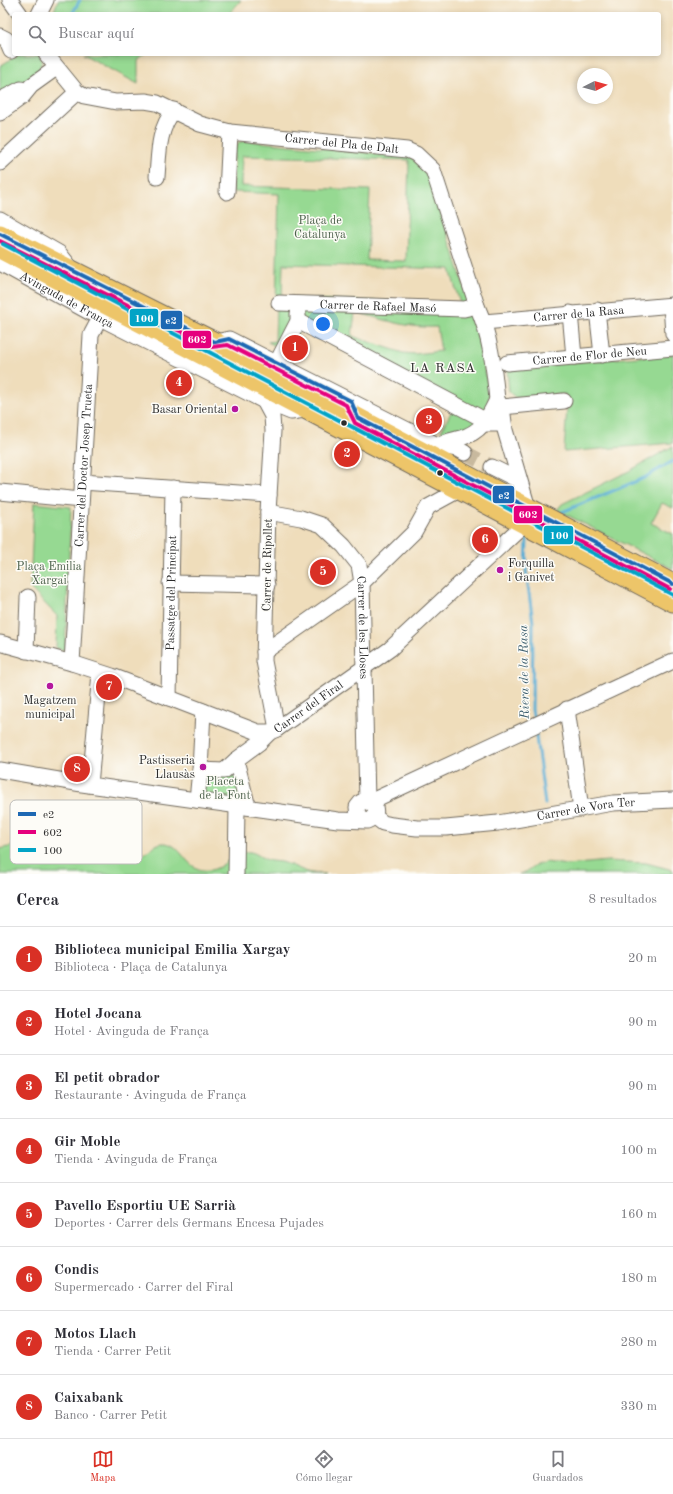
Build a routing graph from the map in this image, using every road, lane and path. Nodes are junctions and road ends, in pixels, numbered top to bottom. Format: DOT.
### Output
graph roads {
  1 [pos="10,0"];
  2 [pos="46,0"];
  3 [pos="19,12"];
  4 [pos="40,12"];
  5 [pos="0,36"];
  6 [pos="8,52"];
  7 [pos="47,56"];
  8 [pos="56,68"];
  9 [pos="31,86"];
  10 [pos="78,92"];
  11 [pos="0,100"];
  12 [pos="174,110"];
  13 [pos="0,113"];
  14 [pos="230,132"];
  15 [pos="0,163"];
  16 [pos="156,177"];
  17 [pos="227,192"];
  18 [pos="0,219"];
  19 [pos="0,234"];
  20 [pos="0,249"];
  21 [pos="0,263"];
  22 [pos="73,271"];
  23 [pos="278,303"];
  24 [pos="299,304"];
  25 [pos="672,305"];
  26 [pos="477,306"];
  27 [pos="597,310"];
  28 [pos="570,313"];
  29 [pos="100,318"];
  30 [pos="298,321"];
  31 [pos="484,322"];
  32 [pos="673,334"];
  33 [pos="215,342"];
  34 [pos="673,348"];
  35 [pos="602,355"];
  36 [pos="574,357"];
  37 [pos="276,362"];
  38 [pos="500,364"];
  39 [pos="264,401"];
  40 [pos="351,401"];
  41 [pos="564,401"];
  42 [pos="499,403"];
  43 [pos="307,410"];
  44 [pos="358,418"];
  45 [pos="494,424"];
  46 [pos="432,450"];
  47 [pos="492,467"];
  48 [pos="518,480"];
  49 [pos="82,482"];
  50 [pos="173,488"];
  51 [pos="458,490"];
  52 [pos="0,492"];
  53 [pos="269,494"];
  54 [pos="80,500"];
  55 [pos="268,512"];
  56 [pos="526,516"];
  57 [pos="170,583"];
  58 [pos="362,583"];
  59 [pos="673,584"];
  60 [pos="267,585"];
  61 [pos="28,597"];
  62 [pos="673,602"];
  63 [pos="0,643"];
  64 [pos="26,651"];
  65 [pos="264,652"];
  66 [pos="673,661"];
  67 [pos="72,663"];
  68 [pos="365,668"];
  69 [pos="100,673"];
  70 [pos="169,698"];
  71 [pos="567,709"];
  72 [pos="203,711"];
  73 [pos="273,731"];
  74 [pos="236,760"];
  75 [pos="0,770"];
  76 [pos="200,770"];
  77 [pos="90,785"];
  78 [pos="197,800"];
  79 [pos="673,800"];
  80 [pos="243,806"];
  81 [pos="581,809"];
  82 [pos="370,810"];
  83 [pos="236,874"];
  1 -- 3 [label="street"];
  2 -- 4 [label="street"];
  5 -- 6 [label="street"];
  7 -- 8 [label="street, Carrer del Pla de Dalt"];
  8 -- 9 [label="street"];
  8 -- 10 [label="street, Carrer del Pla de Dalt"];
  9 -- 11 [label="street"];
  9 -- 13 [label="street"];
  10 -- 12 [label="street, Carrer del Pla de Dalt"];
  10 -- 15 [label="street"];
  12 -- 14 [label="street, Carrer del Pla de Dalt"];
  12 -- 16 [label="street"];
  14 -- 17 [label="street"];
  14 -- 26 [label="street, Carrer del Pla de Dalt"];
  18 -- 22 [label="street, Avinguda de França"];
  19 -- 22 [label="main road, Avinguda de França"];
  20 -- 43 [label="main road, Avinguda de França"];
  21 -- 29 [label="street, Avinguda de França"];
  22 -- 33 [label="main road, Avinguda de França"];
  23 -- 24 [label="street, Carrer de Rafael Masó"];
  24 -- 26 [label="street, Carrer de Rafael Masó"];
  24 -- 30 [label="street"];
  25 -- 27 [label="street, Carrer de la Rasa"];
  25 -- 32 [label="street"];
  26 -- 31 [label="street, Carrer del Pla de Dalt"];
  27 -- 28 [label="street, Carrer de la Rasa"];
  27 -- 35 [label="street"];
  28 -- 31 [label="street, Carrer de la Rasa"];
  28 -- 36 [label="street"];
  29 -- 39 [label="street, Avinguda de França"];
  29 -- 49 [label="street, Carrer del Doctor Josep Trueta"];
  30 -- 37 [label="street"];
  30 -- 45 [label="street"];
  31 -- 38 [label="street, Carrer del Pla de Dalt"];
  33 -- 37 [label="street, Avinguda de França"];
  33 -- 44 [label="main road, Avinguda de França"];
  34 -- 35 [label="street, Carrer de Flor de Neu"];
  35 -- 36 [label="street, Carrer de Flor de Neu"];
  36 -- 38 [label="street, Carrer de Flor de Neu"];
  37 -- 40 [label="street, Avinguda de França"];
  38 -- 42 [label="street, Carrer del Pla de Dalt"];
  39 -- 43 [label="street, Avinguda de França"];
  39 -- 53 [label="street, Carrer de Ripollet"];
  40 -- 44 [label="street"];
  40 -- 46 [label="street, Avinguda de França"];
  41 -- 42 [label="street"];
  42 -- 45 [label="street"];
  43 -- 51 [label="main road, Avinguda de França"];
  44 -- 46 [label="main road, Avinguda de França"];
  45 -- 46 [label="street"];
  45 -- 46 [label="street"];
  45 -- 48 [label="street"];
  46 -- 56 [label="main road, Avinguda de França"];
  47 -- 48 [label="street"];
  48 -- 56 [label="street"];
  49 -- 50 [label="street"];
  49 -- 54 [label="street, Carrer del Doctor Josep Trueta"];
  50 -- 53 [label="street"];
  50 -- 57 [label="street, Passatge del Principat"];
  51 -- 56 [label="main road, Avinguda de França"];
  51 -- 58 [label="street"];
  52 -- 54 [label="street"];
  53 -- 55 [label="street, Carrer de Ripollet"];
  54 -- 67 [label="street, Carrer del Doctor Josep Trueta"];
  55 -- 58 [label="street, Carrer de les Lloses"];
  55 -- 60 [label="street, Carrer de Ripollet"];
  56 -- 59 [label="main road, Avinguda de França"];
  56 -- 62 [label="main road, Avinguda de França"];
  56 -- 68 [label="street, Carrer del Firal"];
  57 -- 60 [label="street"];
  57 -- 70 [label="street, Passatge del Principat"];
  58 -- 65 [label="street"];
  58 -- 68 [label="street, Carrer de les Lloses"];
  60 -- 65 [label="street, Carrer de Ripollet"];
  61 -- 64 [label="street"];
  63 -- 64 [label="street, Carrer del Firal"];
  64 -- 67 [label="street, Carrer del Firal"];
  65 -- 73 [label="street, Carrer de Ripollet"];
  66 -- 71 [label="street"];
  67 -- 69 [label="street, Carrer del Firal"];
  68 -- 73 [label="street, Carrer del Firal"];
  68 -- 82 [label="street, Carrer de les Lloses"];
  69 -- 70 [label="street, Carrer del Firal"];
  69 -- 77 [label="street"];
  70 -- 72 [label="street, Carrer del Firal"];
  71 -- 81 [label="street"];
  71 -- 82 [label="street"];
  72 -- 73 [label="street, Carrer del Firal"];
  72 -- 76 [label="street"];
  73 -- 74 [label="street"];
  74 -- 76 [label="street"];
  74 -- 80 [label="street"];
  75 -- 77 [label="street"];
  76 -- 78 [label="street"];
  77 -- 78 [label="street"];
  78 -- 80 [label="street"];
  79 -- 81 [label="street, Carrer de Vora Ter"];
  80 -- 82 [label="street"];
  80 -- 83 [label="street"];
  81 -- 82 [label="street, Carrer de Vora Ter"];
}
